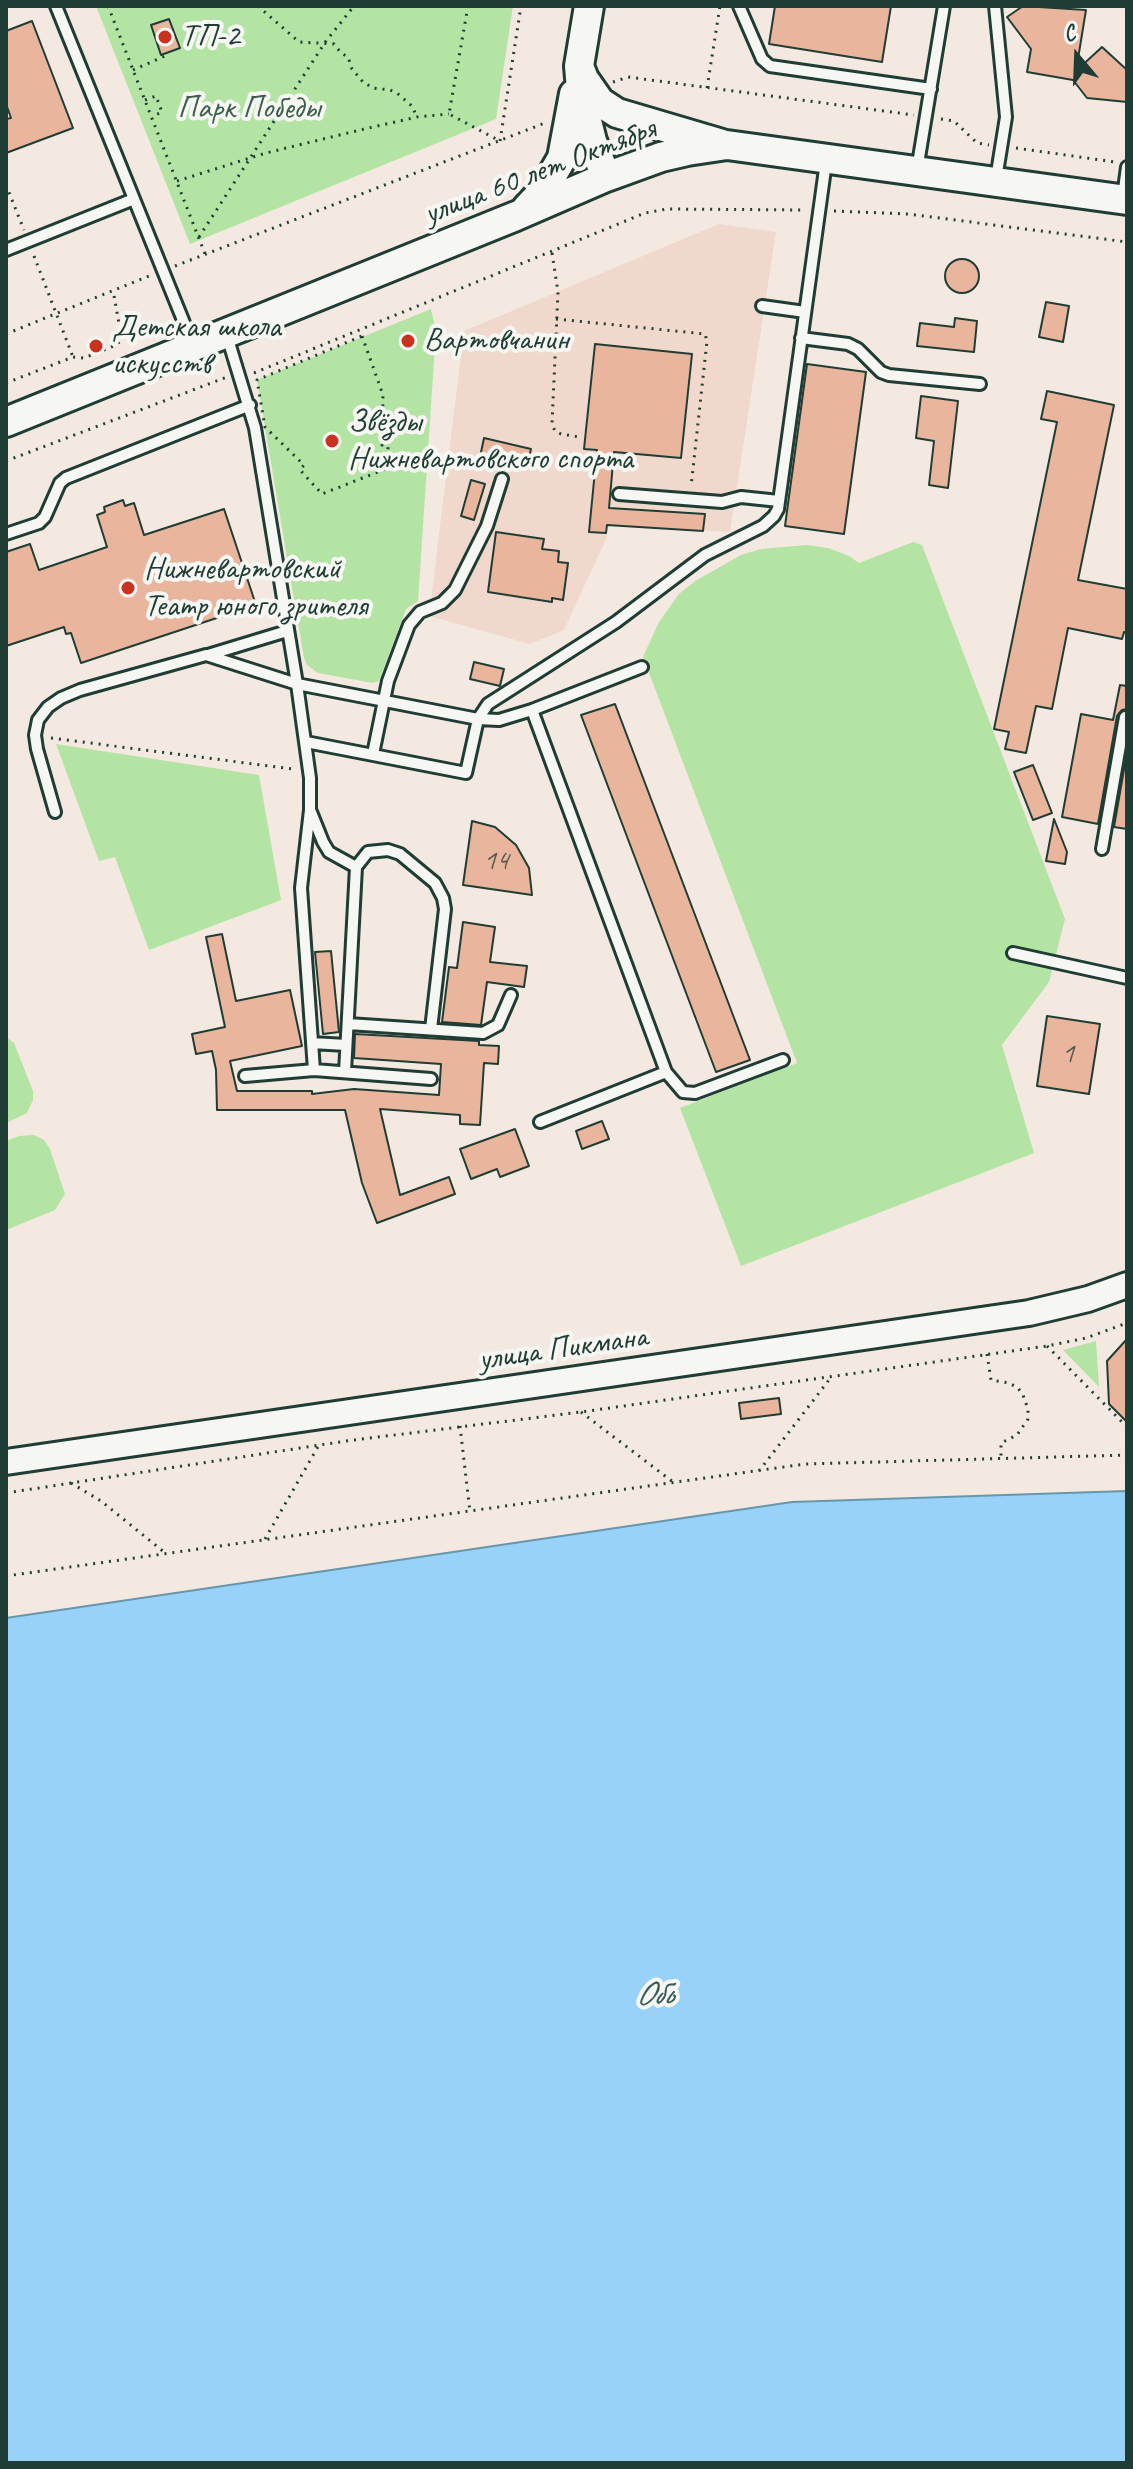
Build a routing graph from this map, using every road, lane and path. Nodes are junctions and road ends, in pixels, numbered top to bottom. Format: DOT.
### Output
graph roads {
  1 [pos="56,6"];
  2 [pos="108,6"];
  3 [pos="258,6"];
  4 [pos="354,6"];
  5 [pos="468,6"];
  6 [pos="521,6"];
  7 [pos="589,6"];
  8 [pos="720,6"];
  9 [pos="739,6"];
  10 [pos="944,6"];
  11 [pos="995,6"];
  12 [pos="326,41"];
  13 [pos="165,56"];
  14 [pos="579,66"];
  15 [pos="133,70"];
  16 [pos="612,82"];
  17 [pos="707,88"];
  18 [pos="931,89"];
  19 [pos="145,100"];
  20 [pos="449,114"];
  21 [pos="151,117"];
  22 [pos="417,117"];
  23 [pos="926,117"];
  24 [pos="548,121"];
  25 [pos="500,141"];
  26 [pos="727,145"];
  27 [pos="1001,146"];
  28 [pos="250,158"];
  29 [pos="827,158"];
  30 [pos="1122,164"];
  31 [pos="917,170"];
  32 [pos="606,177"];
  33 [pos="177,181"];
  34 [pos="996,182"];
  35 [pos="6,185"];
  36 [pos="134,199"];
  37 [pos="1125,200"];
  38 [pos="819,211"];
  39 [pos="516,216"];
  40 [pos="199,237"];
  41 [pos="28,241"];
  42 [pos="1127,242"];
  43 [pos="6,250"];
  44 [pos="552,251"];
  45 [pos="205,254"];
  46 [pos="163,271"];
  47 [pos="113,290"];
  48 [pos="762,306"];
  49 [pos="805,312"];
  50 [pos="56,313"];
  51 [pos="556,319"];
  52 [pos="6,334"];
  53 [pos="227,334"];
  54 [pos="362,336"];
  55 [pos="801,338"];
  56 [pos="194,347"];
  57 [pos="73,357"];
  58 [pos="240,375"];
  59 [pos="6,383"];
  60 [pos="980,384"];
  61 [pos="250,405"];
  62 [pos="6,422"];
  63 [pos="579,437"];
  64 [pos="6,461"];
  65 [pos="502,479"];
  66 [pos="619,494"];
  67 [pos="690,499"];
  68 [pos="779,501"];
  69 [pos="6,534"];
  70 [pos="287,631"];
  71 [pos="206,655"];
  72 [pos="642,667"];
  73 [pos="297,684"];
  74 [pos="384,701"];
  75 [pos="532,710"];
  76 [pos="1111,715"];
  77 [pos="1126,718"];
  78 [pos="478,719"];
  79 [pos="35,736"];
  80 [pos="306,742"];
  81 [pos="373,754"];
  82 [pos="309,771"];
  83 [pos="310,810"];
  84 [pos="55,812"];
  85 [pos="1102,849"];
  86 [pos="356,867"];
  87 [pos="1013,953"];
  88 [pos="1127,978"];
  89 [pos="511,995"];
  90 [pos="348,1024"];
  91 [pos="431,1029"];
  92 [pos="312,1043"];
  93 [pos="346,1045"];
  94 [pos="783,1060"];
  95 [pos="314,1070"];
  96 [pos="345,1072"];
  97 [pos="666,1072"];
  98 [pos="245,1076"];
  99 [pos="431,1079"];
  100 [pos="540,1122"];
  101 [pos="1127,1285"];
  102 [pos="1127,1323"];
  103 [pos="1047,1346"];
  104 [pos="987,1354"];
  105 [pos="832,1376"];
  106 [pos="581,1412"];
  107 [pos="460,1426"];
  108 [pos="1127,1427"];
  109 [pos="319,1445"];
  110 [pos="1127,1455"];
  111 [pos="1001,1459"];
  112 [pos="6,1462"];
  113 [pos="759,1472"];
  114 [pos="673,1482"];
  115 [pos="71,1483"];
  116 [pos="6,1493"];
  117 [pos="470,1512"];
  118 [pos="265,1540"];
  119 [pos="166,1553"];
  120 [pos="6,1576"];
  1 -- 36 [label="lane"];
  2 -- 15 [label="path"];
  3 -- 12 [label="path"];
  4 -- 12 [label="path"];
  5 -- 20 [label="path"];
  6 -- 25 [label="path"];
  7 -- 14 [label="main road"];
  8 -- 17 [label="path"];
  9 -- 18 [label="lane"];
  10 -- 18 [label="lane"];
  11 -- 27 [label="lane"];
  12 -- 22 [label="path"];
  12 -- 28 [label="path"];
  13 -- 15 [label="path"];
  14 -- 26 [label="main road"];
  14 -- 32 [label="main road"];
  14 -- 39 [label="main road"];
  15 -- 19 [label="path"];
  16 -- 17 [label="path"];
  17 -- 23 [label="path"];
  18 -- 23 [label="lane"];
  19 -- 21 [label="path"];
  19 -- 21 [label="path"];
  20 -- 22 [label="path"];
  20 -- 25 [label="path"];
  21 -- 33 [label="path"];
  22 -- 28 [label="path"];
  23 -- 27 [label="path"];
  23 -- 31 [label="lane"];
  24 -- 25 [label="path"];
  25 -- 45 [label="path"];
  26 -- 29 [label="main road, улица 60 лет Октября"];
  26 -- 32 [label="main road, улица 60 лет Октября"];
  27 -- 30 [label="path"];
  27 -- 34 [label="lane"];
  28 -- 33 [label="path"];
  28 -- 40 [label="path"];
  29 -- 31 [label="main road, улица 60 лет Октября"];
  29 -- 38 [label="lane"];
  30 -- 37 [label="lane"];
  31 -- 34 [label="main road, улица 60 лет Октября"];
  32 -- 39 [label="main road, улица 60 лет Октября"];
  33 -- 40 [label="path"];
  34 -- 37 [label="main road, улица 60 лет Октября"];
  35 -- 41 [label="path"];
  36 -- 41 [label="lane"];
  36 -- 46 [label="lane"];
  38 -- 42 [label="path"];
  38 -- 44 [label="path"];
  38 -- 49 [label="lane"];
  39 -- 53 [label="main road, улица 60 лет Октября"];
  40 -- 45 [label="path"];
  41 -- 43 [label="lane"];
  41 -- 50 [label="path"];
  44 -- 51 [label="path"];
  44 -- 58 [label="path"];
  45 -- 46 [label="path"];
  46 -- 47 [label="path"];
  46 -- 56 [label="lane"];
  47 -- 50 [label="path"];
  47 -- 57 [label="path"];
  48 -- 49 [label="lane"];
  49 -- 55 [label="lane"];
  50 -- 52 [label="path"];
  50 -- 57 [label="path"];
  51 -- 63 [label="path"];
  51 -- 67 [label="path"];
  53 -- 56 [label="main road, улица 60 лет Октября"];
  53 -- 58 [label="lane"];
  54 -- 54 [label="path"];
  55 -- 60 [label="lane"];
  55 -- 68 [label="lane"];
  56 -- 62 [label="main road, улица 60 лет Октября"];
  57 -- 59 [label="path"];
  58 -- 61 [label="lane"];
  58 -- 64 [label="path"];
  61 -- 69 [label="lane"];
  61 -- 70 [label="lane"];
  65 -- 74 [label="lane"];
  66 -- 67 [label="lane"];
  67 -- 68 [label="lane"];
  68 -- 78 [label="lane"];
  70 -- 71 [label="lane"];
  70 -- 73 [label="lane"];
  71 -- 73 [label="lane"];
  71 -- 79 [label="lane"];
  72 -- 75 [label="lane"];
  73 -- 74 [label="lane"];
  73 -- 80 [label="lane"];
  74 -- 78 [label="lane"];
  74 -- 81 [label="lane"];
  75 -- 78 [label="lane"];
  75 -- 97 [label="lane"];
  76 -- 77 [label="lane"];
  77 -- 85 [label="lane"];
  78 -- 81 [label="lane"];
  79 -- 82 [label="path"];
  79 -- 84 [label="lane"];
  80 -- 81 [label="lane"];
  80 -- 82 [label="lane"];
  82 -- 83 [label="lane"];
  83 -- 86 [label="lane"];
  83 -- 92 [label="lane"];
  86 -- 90 [label="lane"];
  86 -- 91 [label="lane"];
  87 -- 88 [label="lane"];
  89 -- 91 [label="lane"];
  90 -- 91 [label="lane"];
  90 -- 93 [label="lane"];
  92 -- 93 [label="lane"];
  92 -- 95 [label="lane"];
  93 -- 96 [label="lane"];
  94 -- 97 [label="lane"];
  95 -- 96 [label="lane"];
  95 -- 98 [label="lane"];
  96 -- 99 [label="lane"];
  97 -- 100 [label="lane"];
  101 -- 112 [label="street, улица Пикмана"];
  102 -- 103 [label="path"];
  103 -- 104 [label="path"];
  103 -- 108 [label="path"];
  104 -- 105 [label="path"];
  104 -- 111 [label="path"];
  105 -- 106 [label="path"];
  105 -- 113 [label="path"];
  106 -- 107 [label="path"];
  106 -- 114 [label="path"];
  107 -- 109 [label="path"];
  107 -- 117 [label="path"];
  109 -- 115 [label="path"];
  109 -- 118 [label="path"];
  110 -- 111 [label="path"];
  111 -- 113 [label="path"];
  113 -- 114 [label="path"];
  114 -- 117 [label="path"];
  115 -- 116 [label="path"];
  115 -- 119 [label="path"];
  117 -- 118 [label="path"];
  118 -- 119 [label="path"];
  119 -- 120 [label="path"];
}
